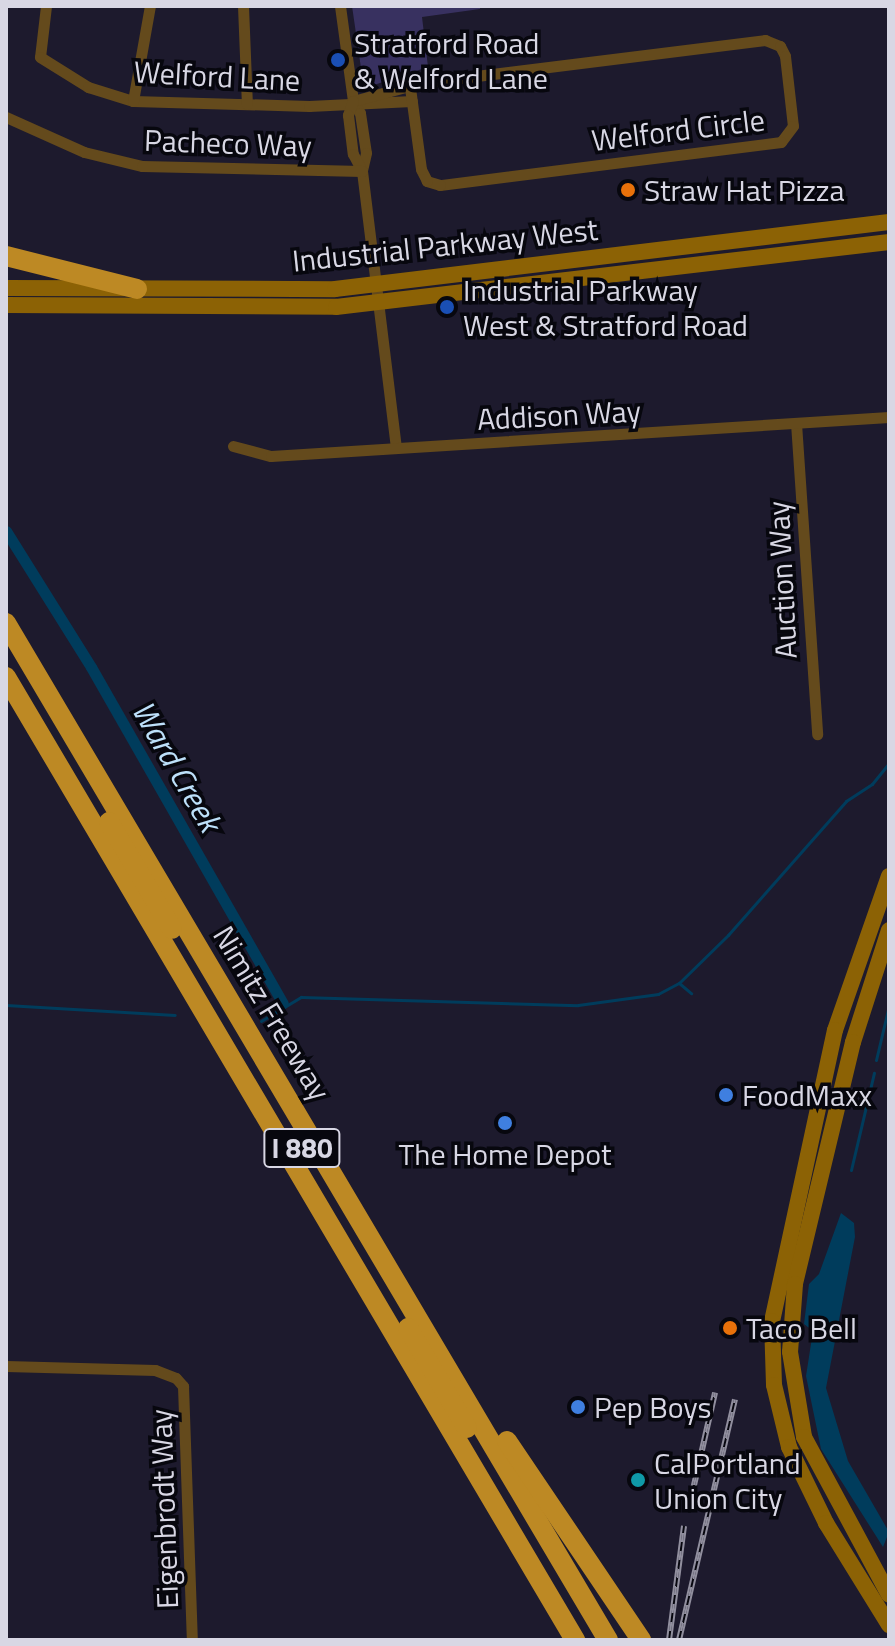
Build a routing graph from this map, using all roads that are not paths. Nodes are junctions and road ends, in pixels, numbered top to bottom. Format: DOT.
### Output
graph roads {
  1 [pos="46,6"];
  2 [pos="150,6"];
  3 [pos="243,6"];
  4 [pos="340,6"];
  5 [pos="410,88"];
  6 [pos="133,101"];
  7 [pos="353,101"];
  8 [pos="412,101"];
  9 [pos="247,104"];
  10 [pos="6,117"];
  11 [pos="362,171"];
  12 [pos="889,222"];
  13 [pos="889,242"];
  14 [pos="6,256"];
  15 [pos="375,284"];
  16 [pos="6,288"];
  17 [pos="137,289"];
  18 [pos="378,302"];
  19 [pos="6,305"];
  20 [pos="889,417"];
  21 [pos="796,423"];
  22 [pos="233,446"];
  23 [pos="396,448"];
  24 [pos="6,623"];
  25 [pos="6,648"];
  26 [pos="6,677"];
  27 [pos="6,701"];
  28 [pos="817,734"];
  29 [pos="889,876"];
  30 [pos="889,930"];
  31 [pos="835,1030"];
  32 [pos="853,1042"];
  33 [pos="6,1366"];
  34 [pos="448,1368"];
  35 [pos="871,1564"];
  36 [pos="853,1567"];
  37 [pos="889,1595"];
  38 [pos="889,1625"];
  39 [pos="607,1639"];
  40 [pos="192,1640"];
  41 [pos="559,1640"];
  42 [pos="575,1640"];
  43 [pos="641,1640"];
  1 -- 6 [label="street, Welford Lane"];
  2 -- 6 [label="street"];
  3 -- 9 [label="street"];
  4 -- 7 [label="street"];
  5 -- 7 [label="street, Welford Circle"];
  5 -- 8 [label="street, Welford Circle"];
  5 -- 8 [label="street, Welford Circle"];
  6 -- 9 [label="street, Welford Lane"];
  7 -- 8 [label="street"];
  7 -- 9 [label="street, Welford Lane"];
  7 -- 11 [label="street"];
  10 -- 11 [label="street, Pacheco Way"];
  11 -- 15 [label="street"];
  12 -- 15 [label="main road, Industrial Parkway West"];
  13 -- 18 [label="main road, Industrial Parkway West"];
  14 -- 17 [label="highway"];
  15 -- 17 [label="main road, Industrial Parkway West"];
  15 -- 18 [label="street"];
  16 -- 17 [label="main road, Industrial Parkway West"];
  18 -- 19 [label="main road, Industrial Parkway West"];
  18 -- 23 [label="street"];
  20 -- 21 [label="street, Addison Way"];
  21 -- 23 [label="street, Addison Way"];
  21 -- 28 [label="street, Auction Way"];
  22 -- 23 [label="street, Addison Way"];
  24 -- 34 [label="highway, Nimitz Freeway / I 880"];
  25 -- 39 [label="highway, I 880"];
  26 -- 42 [label="highway, I 880"];
  27 -- 41 [label="highway, I 880"];
  29 -- 31 [label="main road"];
  30 -- 32 [label="main road"];
  31 -- 32 [label="main road"];
  31 -- 36 [label="main road"];
  32 -- 35 [label="main road"];
  33 -- 40 [label="street, Eigenbrodt Way"];
  34 -- 39 [label="highway, Nimitz Freeway / I 880"];
  34 -- 43 [label="highway"];
  35 -- 36 [label="main road"];
  35 -- 37 [label="main road"];
  36 -- 38 [label="main road"];
}
